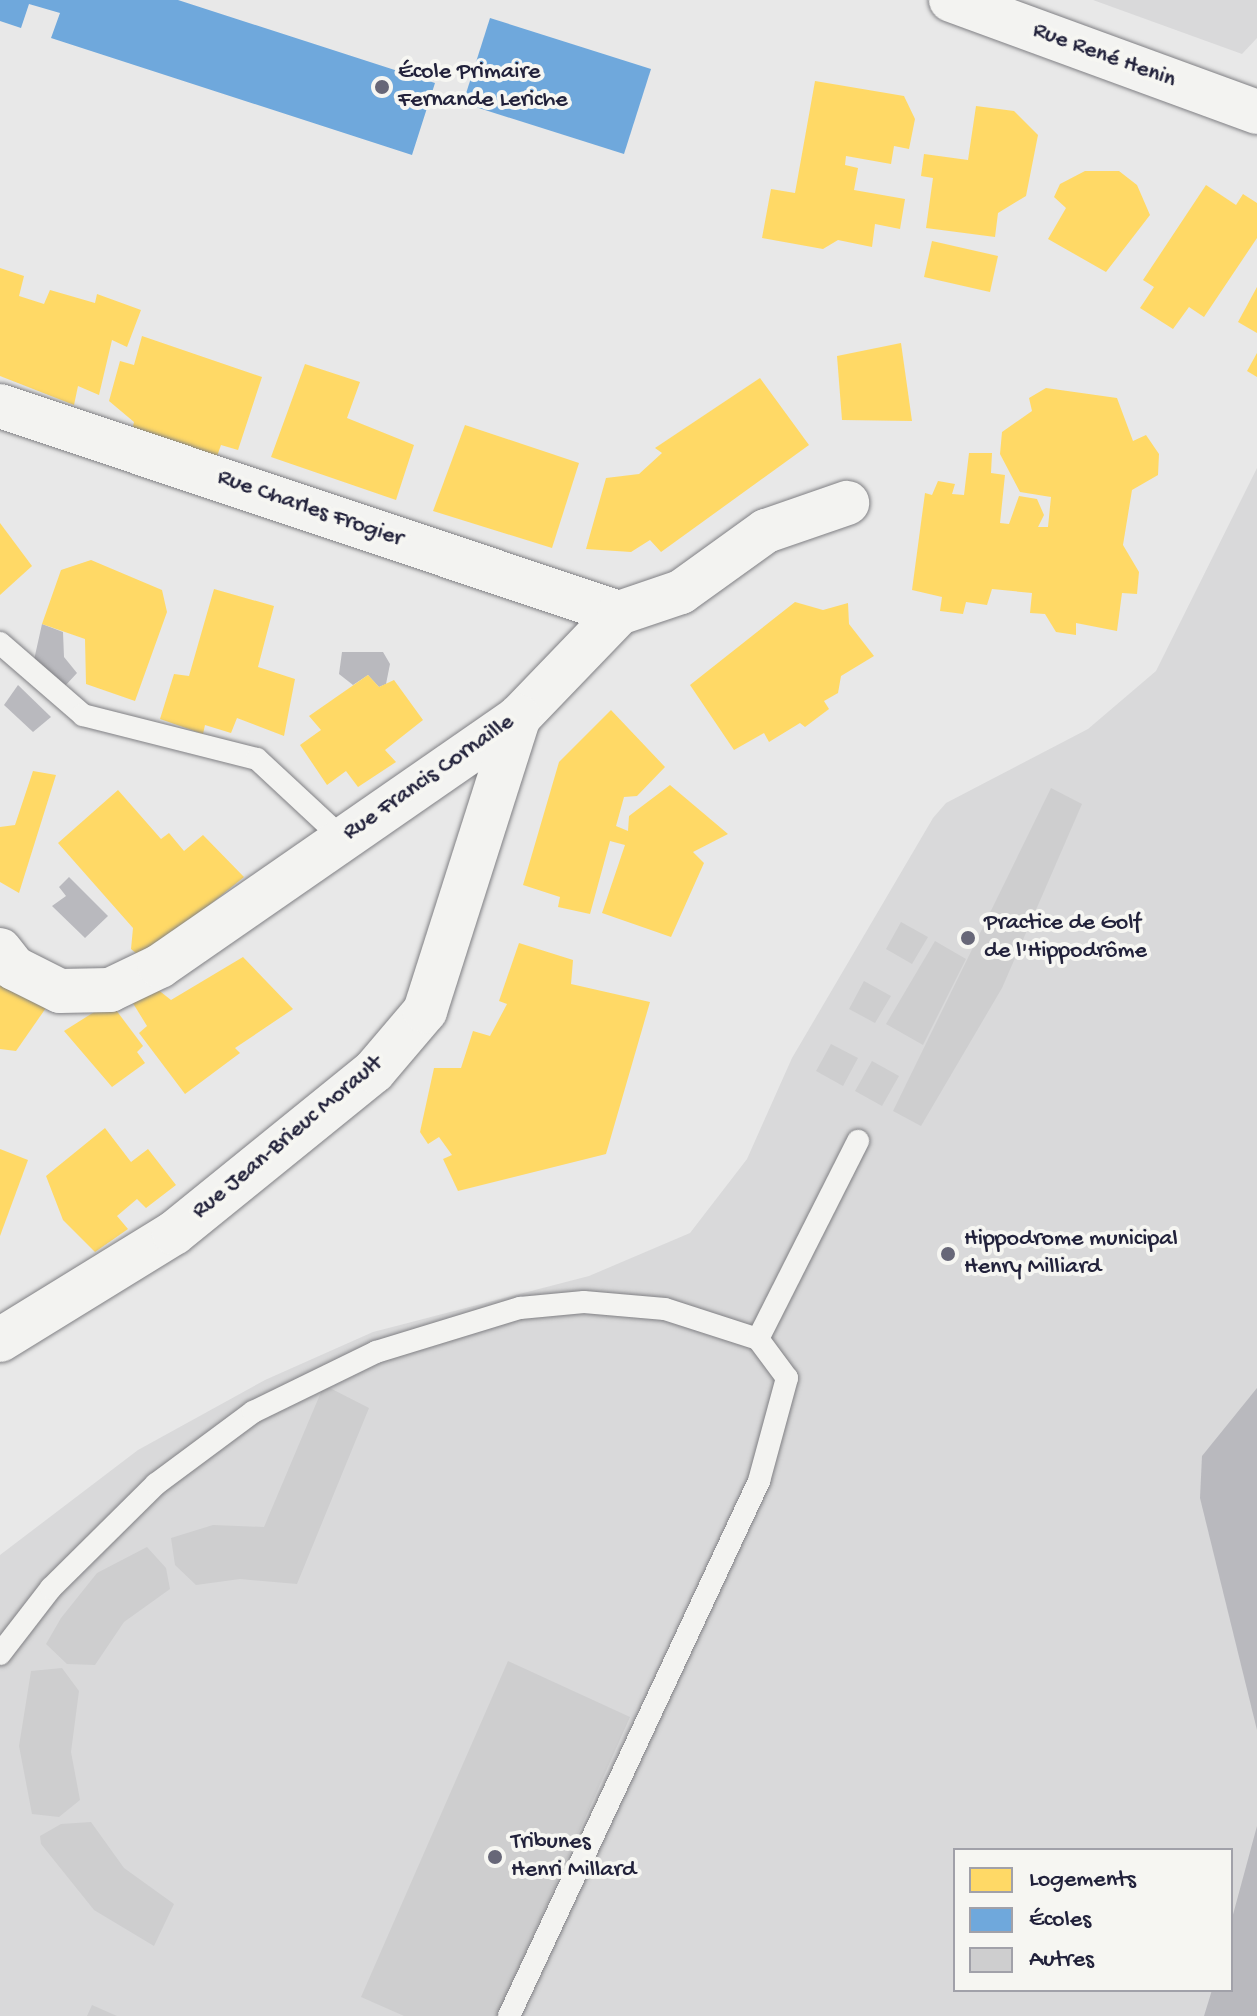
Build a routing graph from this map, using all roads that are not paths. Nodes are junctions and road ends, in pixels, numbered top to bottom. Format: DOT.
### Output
graph roads {
  1 [pos="951,0"];
  2 [pos="1257,112"];
  3 [pos="0,406"];
  4 [pos="847,503"];
  5 [pos="619,613"];
  6 [pos="0,643"];
  7 [pos="519,717"];
  8 [pos="343,839"];
  9 [pos="0,950"];
  10 [pos="858,1141"];
  11 [pos="758,1339"];
  12 [pos="0,1340"];
  13 [pos="0,1654"];
  14 [pos="509,2016"];
  1 -- 2 [label="street, Rue René Henin"];
  3 -- 5 [label="street, Rue Charles Frogier"];
  4 -- 5 [label="street, Rue Francis Cornaille"];
  5 -- 7 [label="street, Rue Francis Cornaille"];
  6 -- 8 [label="lane"];
  7 -- 8 [label="street, Rue Francis Cornaille"];
  7 -- 12 [label="street, Rue Jean-Brieuc Morault"];
  8 -- 9 [label="street, Rue Francis Cornaille"];
  10 -- 11 [label="lane"];
  11 -- 13 [label="lane"];
  11 -- 14 [label="lane"];
}
